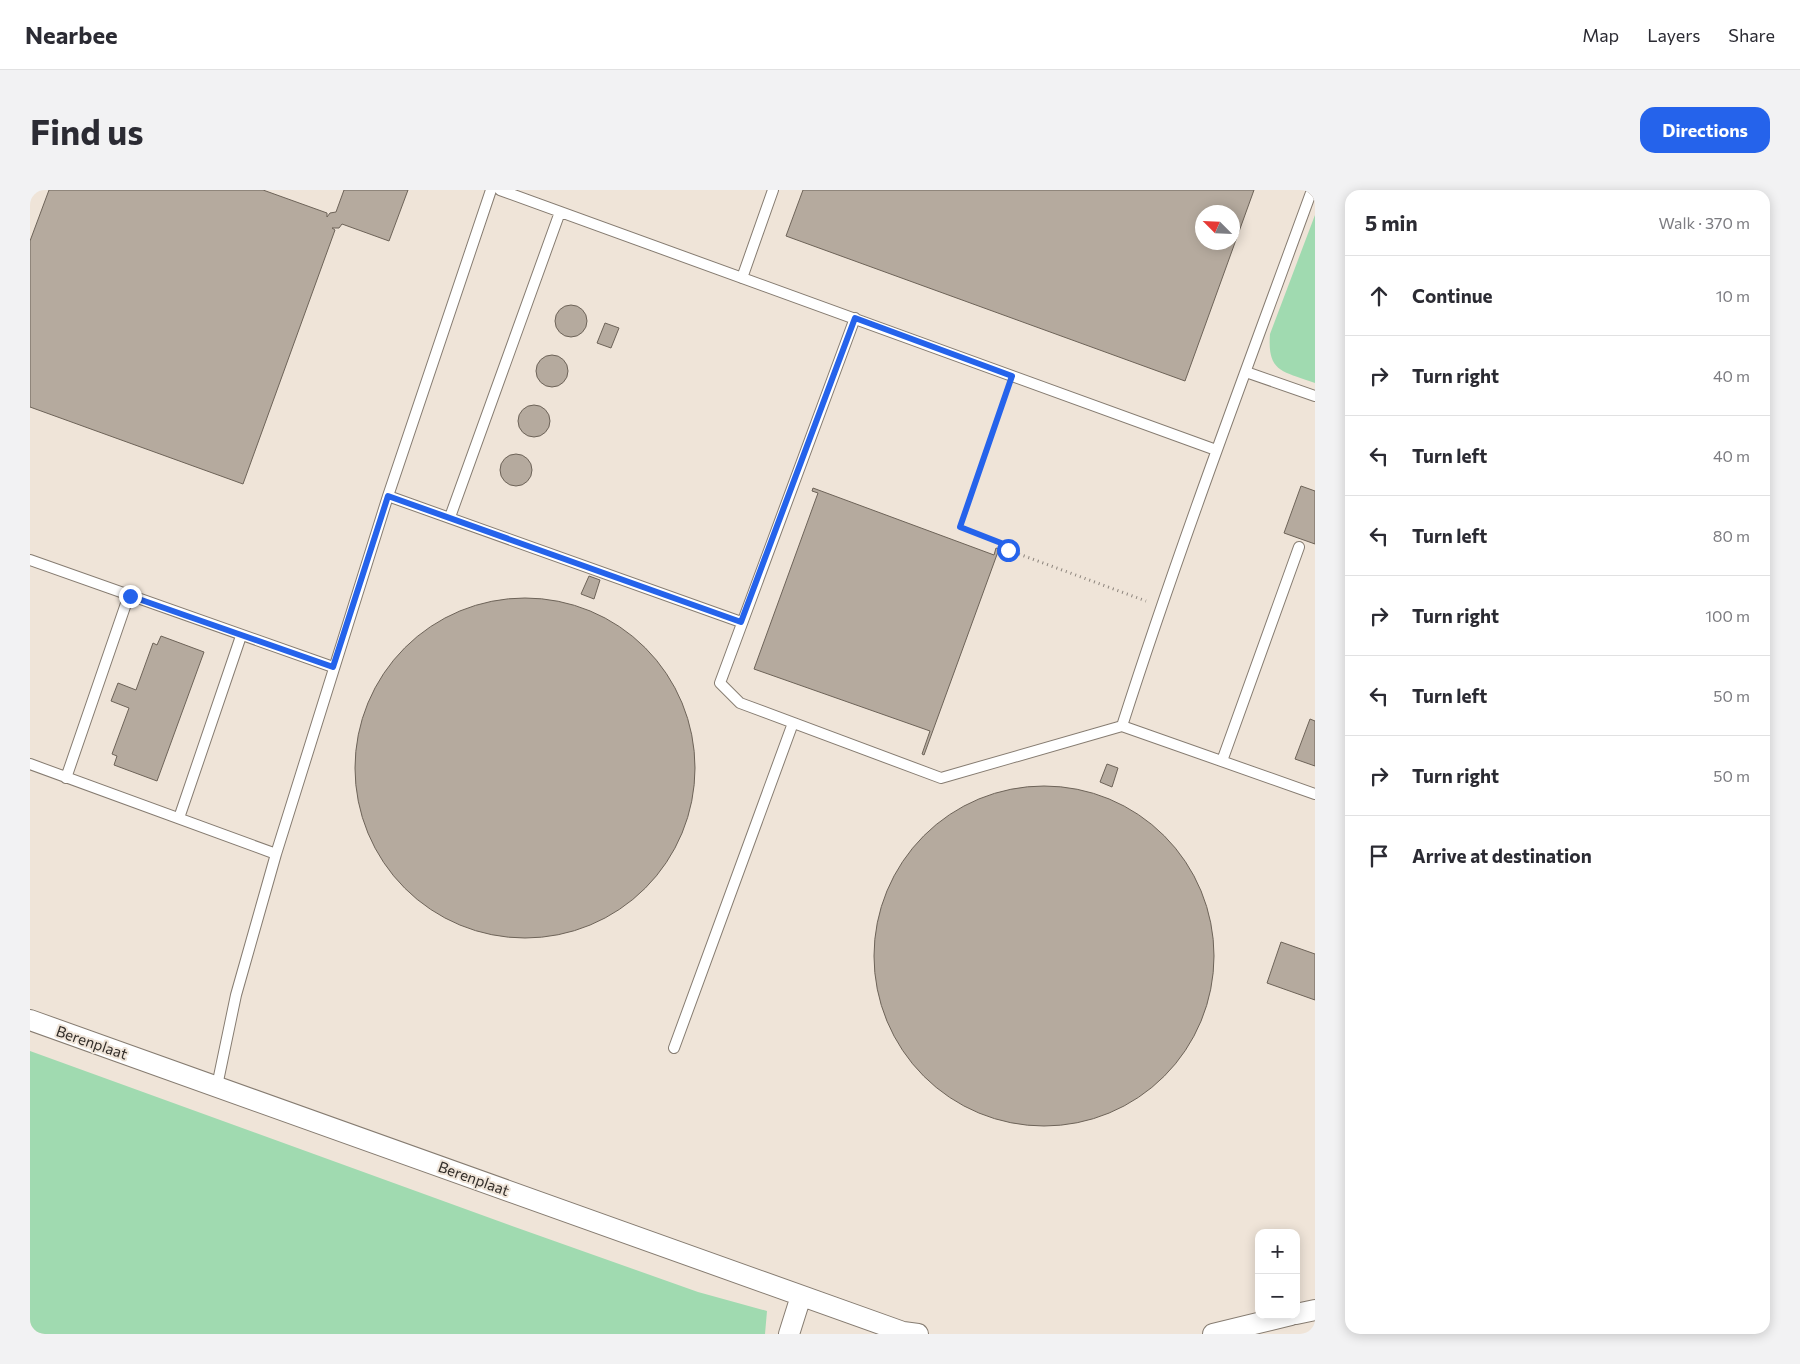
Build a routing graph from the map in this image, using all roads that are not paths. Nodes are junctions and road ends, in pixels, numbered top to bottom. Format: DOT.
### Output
graph roads {
  1 [pos="491,190"];
  2 [pos="500,190"];
  3 [pos="773,190"];
  4 [pos="1312,190"];
  5 [pos="560,212"];
  6 [pos="742,278"];
  7 [pos="855,318"];
  8 [pos="1246,372"];
  9 [pos="1315,396"];
  10 [pos="1216,450"];
  11 [pos="388,496"];
  12 [pos="450,516"];
  13 [pos="1299,547"];
  14 [pos="30,560"];
  15 [pos="130,596"];
  16 [pos="741,622"];
  17 [pos="241,636"];
  18 [pos="333,667"];
  19 [pos="793,723"];
  20 [pos="1122,726"];
  21 [pos="1222,761"];
  22 [pos="30,764"];
  23 [pos="66,778"];
  24 [pos="1315,794"];
  25 [pos="179,818"];
  26 [pos="276,854"];
  27 [pos="30,1020"];
  28 [pos="674,1048"];
  29 [pos="217,1086"];
  30 [pos="800,1296"];
  31 [pos="1315,1310"];
  32 [pos="1300,1313"];
  33 [pos="1275,1319"];
  34 [pos="788,1334"];
  35 [pos="918,1334"];
  36 [pos="1213,1334"];
  1 -- 11 [label="lane"];
  2 -- 5 [label="lane"];
  3 -- 6 [label="lane"];
  4 -- 8 [label="lane"];
  5 -- 6 [label="lane"];
  5 -- 12 [label="lane"];
  6 -- 7 [label="lane"];
  7 -- 10 [label="lane"];
  7 -- 16 [label="lane"];
  8 -- 9 [label="lane"];
  8 -- 10 [label="lane"];
  10 -- 20 [label="lane"];
  11 -- 12 [label="lane"];
  11 -- 18 [label="lane"];
  12 -- 16 [label="lane"];
  13 -- 21 [label="lane"];
  14 -- 15 [label="lane"];
  15 -- 17 [label="lane"];
  15 -- 23 [label="lane"];
  16 -- 19 [label="lane"];
  17 -- 18 [label="lane"];
  17 -- 25 [label="lane"];
  18 -- 26 [label="lane"];
  19 -- 20 [label="lane"];
  19 -- 28 [label="lane"];
  20 -- 21 [label="lane"];
  21 -- 24 [label="lane"];
  22 -- 23 [label="lane"];
  23 -- 25 [label="lane"];
  25 -- 26 [label="lane"];
  26 -- 29 [label="lane"];
  27 -- 29 [label="street, Berenplaat"];
  29 -- 30 [label="street, Berenplaat"];
  30 -- 34 [label="street"];
  30 -- 35 [label="street, Berenplaat"];
  31 -- 32 [label="street"];
  33 -- 36 [label="street"];
}
